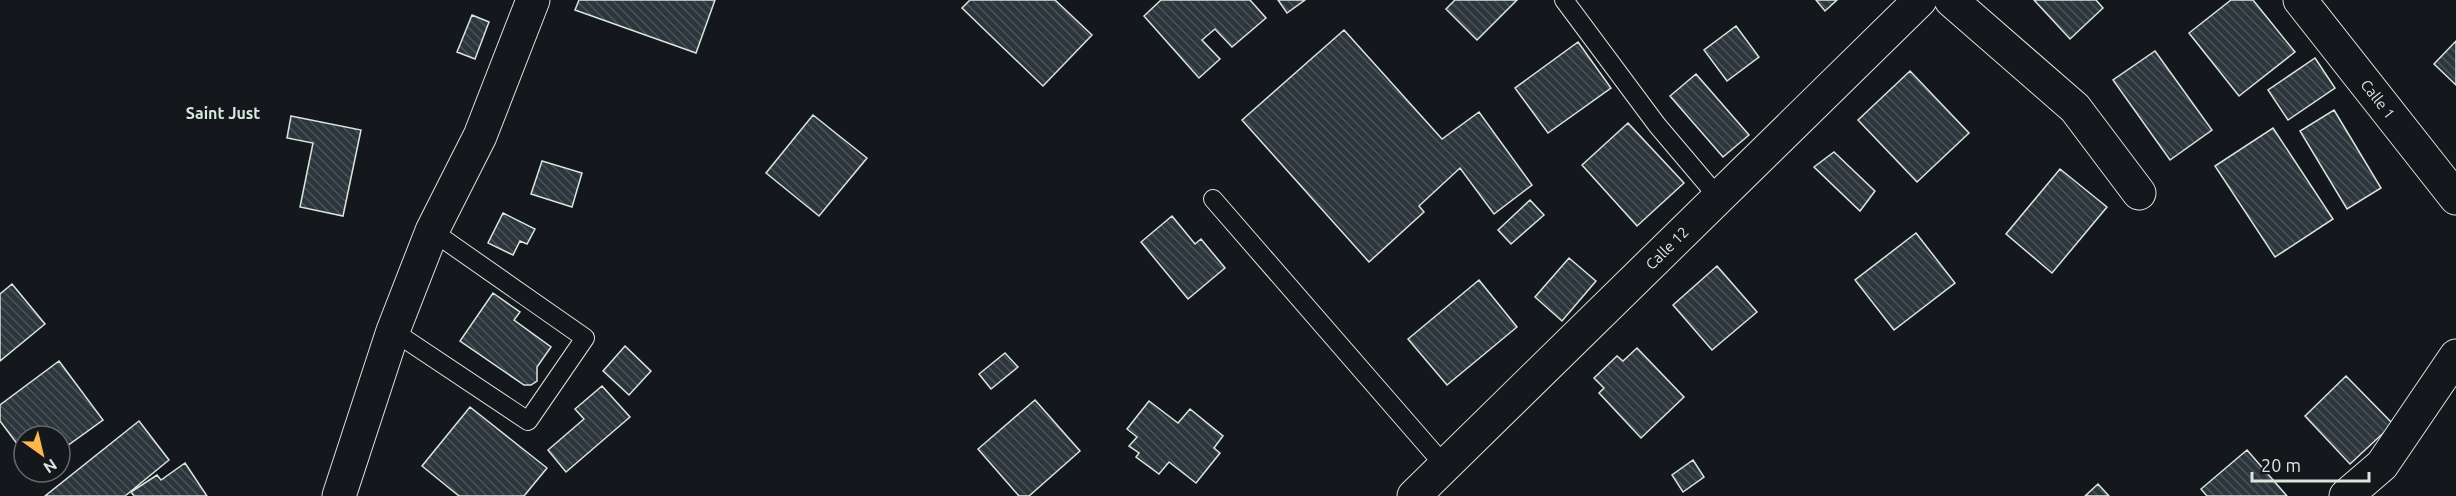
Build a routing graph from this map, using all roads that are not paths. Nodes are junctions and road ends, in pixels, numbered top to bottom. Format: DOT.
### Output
graph roads {
  1 [pos="533,0"];
  2 [pos="1564,0"];
  3 [pos="1920,0"];
  4 [pos="1951,0"];
  5 [pos="2300,0"];
  6 [pos="2139,193"];
  7 [pos="1718,197"];
  8 [pos="2456,198"];
  9 [pos="1213,199"];
  10 [pos="432,231"];
  11 [pos="393,331"];
  12 [pos="2456,356"];
  13 [pos="1445,466"];
  14 [pos="339,496"];
  15 [pos="1414,496"];
  16 [pos="2346,496"];
  1 -- 10 [label="street"];
  2 -- 7 [label="lane"];
  3 -- 7 [label="street, Calle 12"];
  4 -- 6 [label="street"];
  5 -- 8 [label="street, Calle 1"];
  7 -- 13 [label="street, Calle 12"];
  9 -- 13 [label="lane"];
  10 -- 11 [label="street"];
  10 -- 11 [label="lane"];
  11 -- 14 [label="street"];
  12 -- 16 [label="street"];
  13 -- 15 [label="street, Calle 12"];
}
